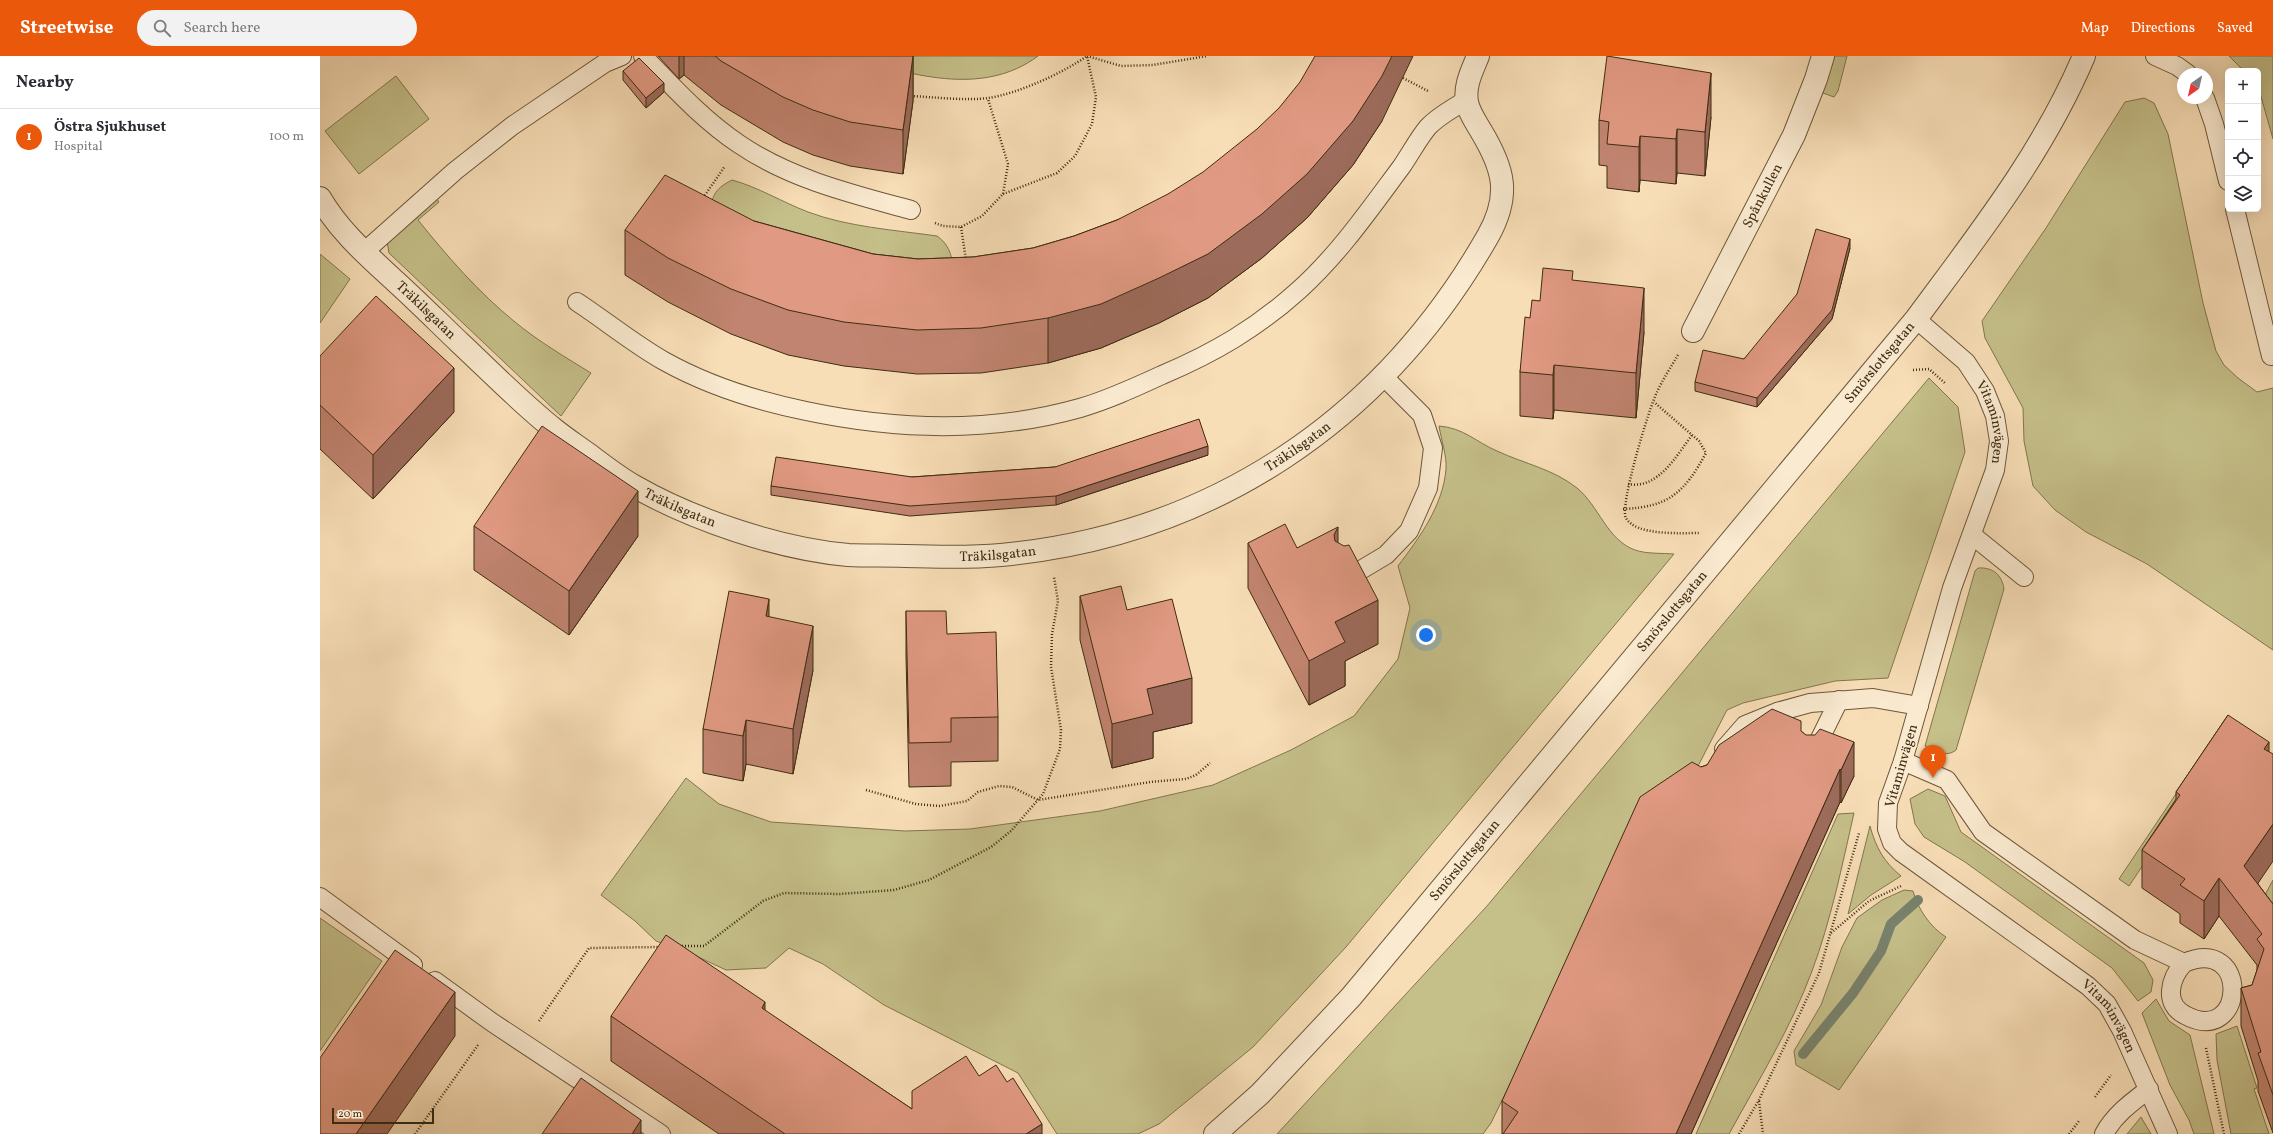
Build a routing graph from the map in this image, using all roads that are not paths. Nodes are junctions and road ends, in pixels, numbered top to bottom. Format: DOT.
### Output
graph roads {
  1 [pos="622,56"];
  2 [pos="643,56"];
  3 [pos="1478,56"];
  4 [pos="1822,56"];
  5 [pos="2084,56"];
  6 [pos="2155,56"];
  7 [pos="2180,68"];
  8 [pos="1466,100"];
  9 [pos="2207,104"];
  10 [pos="2227,176"];
  11 [pos="320,198"];
  12 [pos="911,210"];
  13 [pos="2236,212"];
  14 [pos="364,252"];
  15 [pos="577,302"];
  16 [pos="1916,319"];
  17 [pos="1693,331"];
  18 [pos="2271,356"];
  19 [pos="1383,376"];
  20 [pos="1972,535"];
  21 [pos="2024,577"];
  22 [pos="1344,580"];
  23 [pos="1839,700"];
  24 [pos="1919,706"];
  25 [pos="1810,759"];
  26 [pos="1903,761"];
  27 [pos="1716,764"];
  28 [pos="320,897"];
  29 [pos="2184,963"];
  30 [pos="2149,1089"];
  31 [pos="661,1134"];
  32 [pos="1215,1134"];
  33 [pos="2104,1134"];
  34 [pos="2168,1134"];
  1 -- 14 [label="lane"];
  2 -- 12 [label="lane"];
  3 -- 8 [label="street, Träkilsgatan"];
  4 -- 17 [label="street, Spånkullen"];
  5 -- 16 [label="street, Smörslottsgatan"];
  6 -- 7 [label="lane"];
  8 -- 15 [label="lane"];
  8 -- 19 [label="street, Träkilsgatan"];
  9 -- 10 [label="lane"];
  11 -- 14 [label="street, Träkilsgatan"];
  13 -- 18 [label="lane"];
  14 -- 19 [label="street, Träkilsgatan"];
  16 -- 20 [label="lane, Vitaminvägen"];
  16 -- 32 [label="street, Smörslottsgatan"];
  19 -- 22 [label="lane"];
  20 -- 21 [label="lane"];
  20 -- 24 [label="lane, Vitaminvägen"];
  23 -- 24 [label="lane"];
  23 -- 25 [label="lane"];
  23 -- 27 [label="lane"];
  24 -- 26 [label="lane, Vitaminvägen"];
  26 -- 29 [label="lane"];
  26 -- 30 [label="lane, Vitaminvägen"];
  28 -- 31 [label="lane"];
  29 -- 29 [label="lane"];
  30 -- 33 [label="lane"];
  30 -- 34 [label="lane, Vitaminvägen"];
}
